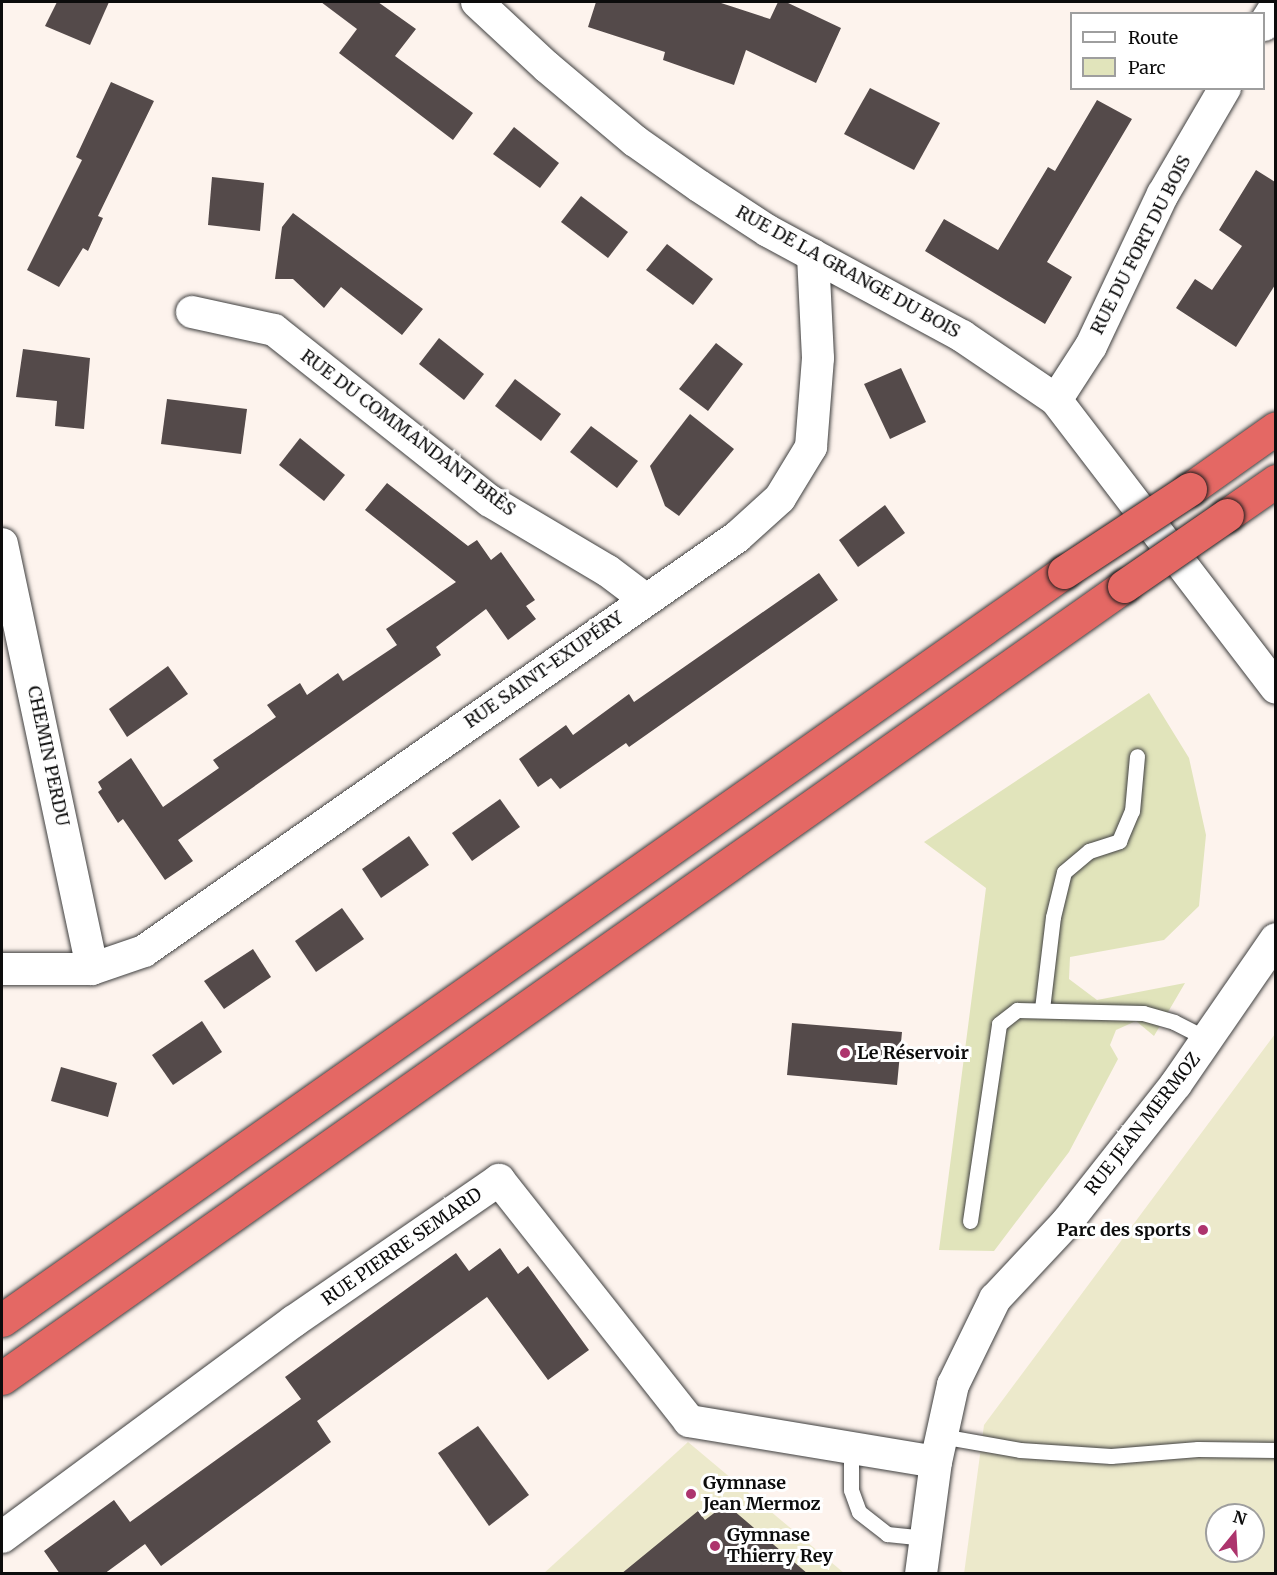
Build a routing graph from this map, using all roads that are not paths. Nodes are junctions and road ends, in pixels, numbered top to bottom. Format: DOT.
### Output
graph roads {
  1 [pos="477,2"];
  2 [pos="1275,6"];
  3 [pos="1265,22"];
  4 [pos="1224,90"];
  5 [pos="813,255"];
  6 [pos="192,312"];
  7 [pos="1056,400"];
  8 [pos="1275,428"];
  9 [pos="1275,481"];
  10 [pos="2,544"];
  11 [pos="645,599"];
  12 [pos="1275,688"];
  13 [pos="1137,756"];
  14 [pos="1275,939"];
  15 [pos="2,969"];
  16 [pos="92,969"];
  17 [pos="1042,1009"];
  18 [pos="1208,1040"];
  19 [pos="970,1221"];
  20 [pos="2,1320"];
  21 [pos="2,1378"];
  22 [pos="851,1448"];
  23 [pos="938,1449"];
  24 [pos="1275,1450"];
  25 [pos="2,1537"];
  26 [pos="926,1538"];
  27 [pos="921,1574"];
  1 -- 5 [label="street, RUE DE LA GRANGE DU BOIS"];
  2 -- 3 [label="street"];
  4 -- 7 [label="street, RUE DU FORT DU BOIS"];
  5 -- 7 [label="street, RUE DE LA GRANGE DU BOIS"];
  5 -- 11 [label="street, RUE SAINT-EXUPÉRY"];
  6 -- 11 [label="street, RUE DU COMMANDANT BRÈS"];
  7 -- 12 [label="street, RUE DE LA GRANGE DU BOIS"];
  8 -- 20 [label="highway, bridge"];
  9 -- 21 [label="highway, bridge"];
  10 -- 16 [label="street, CHEMIN PERDU"];
  11 -- 16 [label="street, RUE SAINT-EXUPÉRY"];
  13 -- 17 [label="lane"];
  14 -- 18 [label="street, RUE JEAN MERMOZ"];
  15 -- 16 [label="street, RUE SAINT-EXUPÉRY"];
  17 -- 18 [label="lane"];
  17 -- 19 [label="lane"];
  18 -- 23 [label="street, RUE JEAN MERMOZ"];
  22 -- 23 [label="street, RUE PIERRE SEMARD"];
  22 -- 25 [label="street, RUE PIERRE SEMARD"];
  22 -- 26 [label="lane"];
  23 -- 24 [label="lane"];
  23 -- 26 [label="street, RUE JEAN MERMOZ"];
  26 -- 27 [label="street, RUE JEAN MERMOZ"];
}
